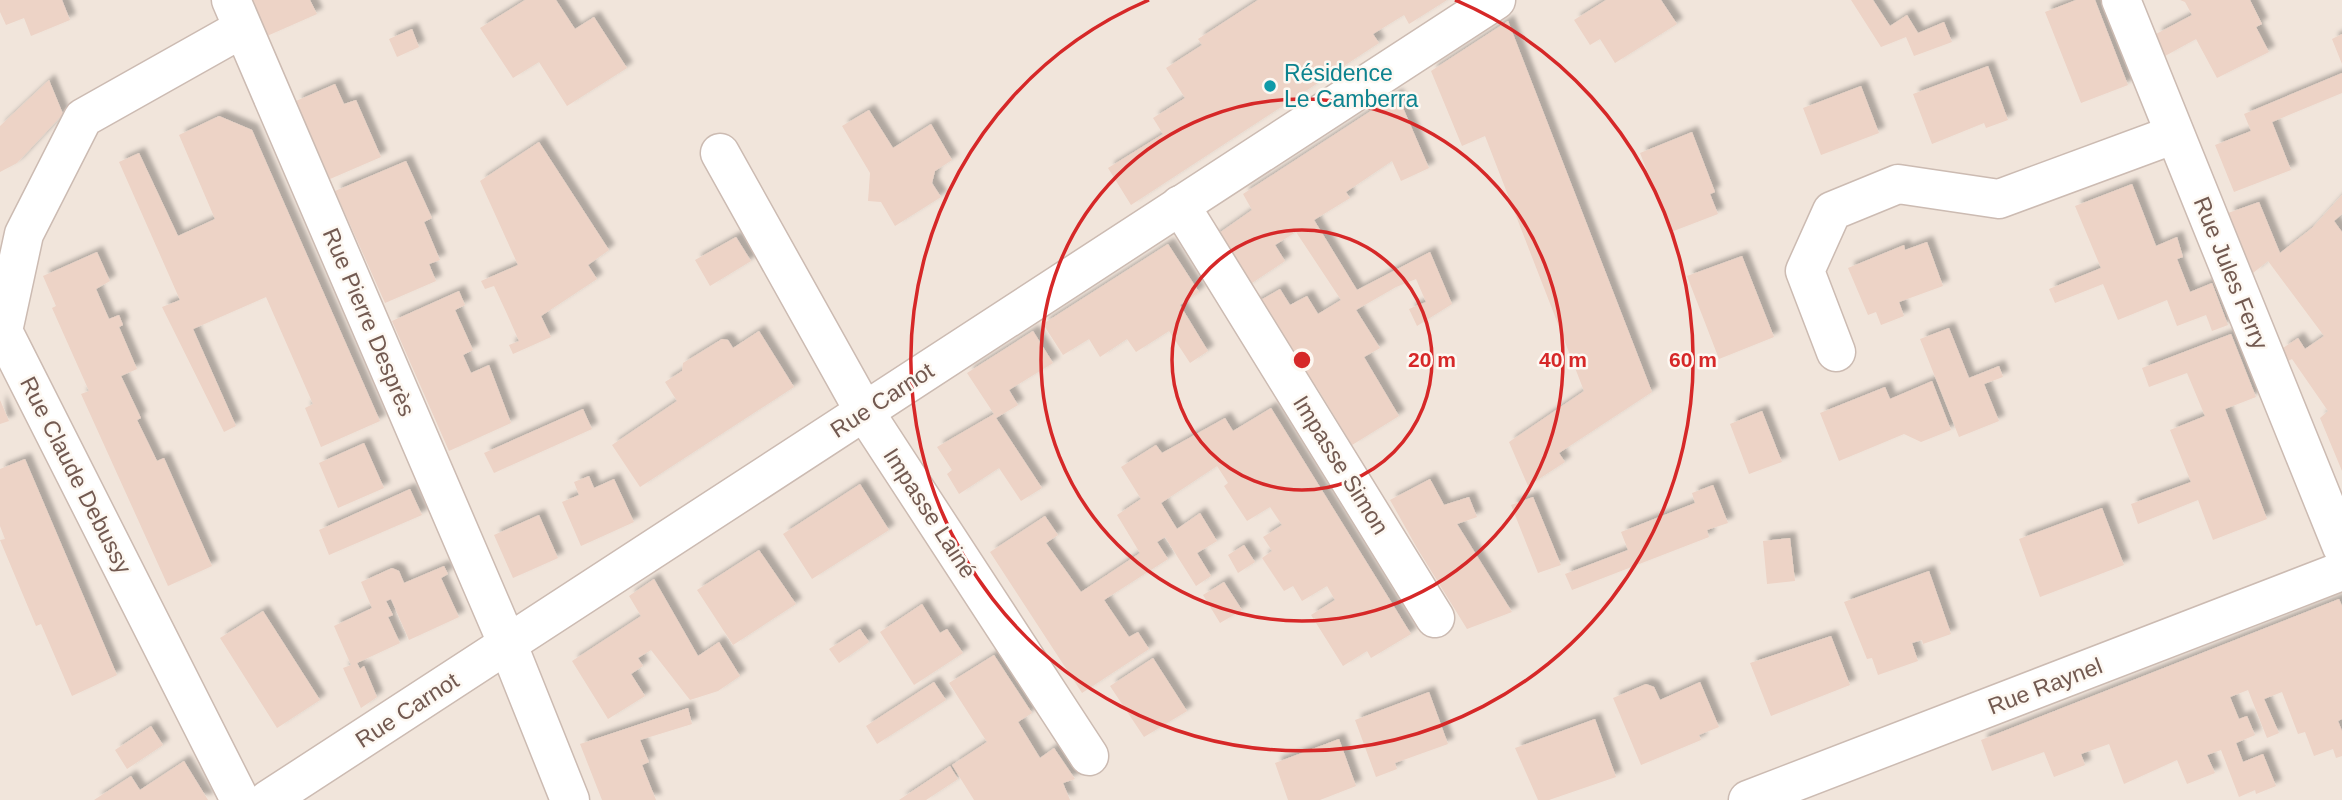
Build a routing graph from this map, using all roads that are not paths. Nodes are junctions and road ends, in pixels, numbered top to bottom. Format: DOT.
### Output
graph roads {
  1 [pos="1496,0"];
  2 [pos="2121,0"];
  3 [pos="237,14"];
  4 [pos="2175,134"];
  5 [pos="720,153"];
  6 [pos="1180,205"];
  7 [pos="1836,352"];
  8 [pos="864,411"];
  9 [pos="2342,547"];
  10 [pos="2342,571"];
  11 [pos="1435,618"];
  12 [pos="508,644"];
  13 [pos="1089,756"];
  14 [pos="240,800"];
  15 [pos="268,800"];
  16 [pos="570,800"];
  17 [pos="1748,800"];
  1 -- 6 [label="street, Rue Carnot"];
  2 -- 4 [label="street, Rue Jules Ferry"];
  3 -- 12 [label="street, Rue Pierre Desprès"];
  3 -- 14 [label="street, Rue Claude Debussy"];
  4 -- 7 [label="street"];
  4 -- 9 [label="street, Rue Jules Ferry"];
  5 -- 8 [label="street, Impasse Lainé"];
  6 -- 8 [label="street, Rue Carnot"];
  6 -- 11 [label="street, Impasse Simon"];
  8 -- 12 [label="street, Rue Carnot"];
  8 -- 13 [label="street, Impasse Lainé"];
  10 -- 17 [label="street, Rue Raynel"];
  12 -- 15 [label="street, Rue Carnot"];
  12 -- 16 [label="street, Rue Pierre Desprès"];
}
